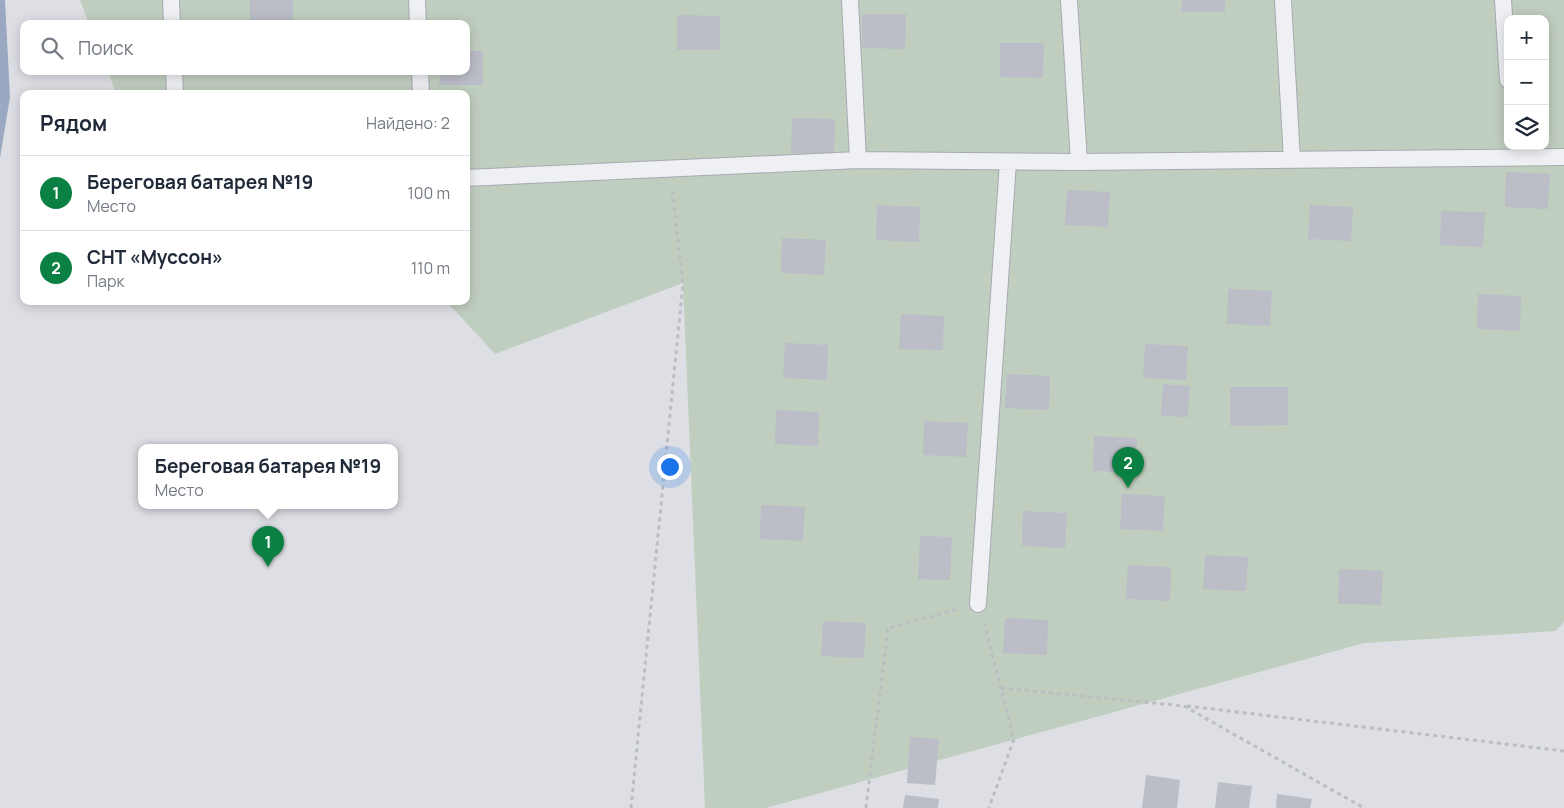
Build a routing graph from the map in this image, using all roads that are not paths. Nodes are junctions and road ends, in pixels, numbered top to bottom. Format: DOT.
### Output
graph roads {
  1 [pos="171,0"];
  2 [pos="416,0"];
  3 [pos="850,0"];
  4 [pos="1069,0"];
  5 [pos="1283,0"];
  6 [pos="1503,0"];
  7 [pos="172,20"];
  8 [pos="418,20"];
  9 [pos="1507,60"];
  10 [pos="174,75"];
  11 [pos="420,75"];
  12 [pos="176,90"];
  13 [pos="421,90"];
  14 [pos="1512,152"];
  15 [pos="1564,157"];
  16 [pos="858,160"];
  17 [pos="1292,160"];
  18 [pos="1008,162"];
  19 [pos="1079,162"];
  20 [pos="470,178"];
  21 [pos="978,604"];
  1 -- 7 [label="lane"];
  2 -- 8 [label="lane"];
  3 -- 16 [label="lane"];
  4 -- 19 [label="lane"];
  5 -- 17 [label="lane"];
  6 -- 9 [label="lane"];
  10 -- 12 [label="lane"];
  11 -- 13 [label="lane"];
  14 -- 15 [label="lane"];
  14 -- 17 [label="lane"];
  16 -- 18 [label="lane"];
  16 -- 20 [label="lane"];
  17 -- 19 [label="lane"];
  18 -- 19 [label="lane"];
  18 -- 21 [label="lane"];
}
